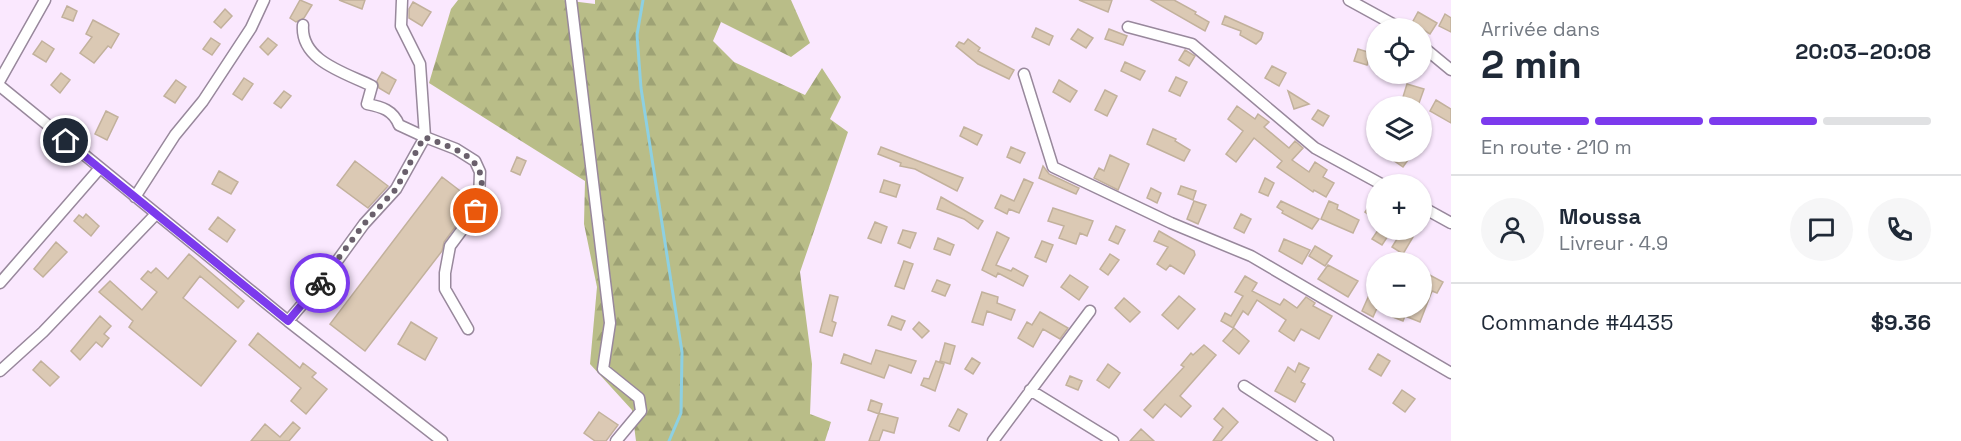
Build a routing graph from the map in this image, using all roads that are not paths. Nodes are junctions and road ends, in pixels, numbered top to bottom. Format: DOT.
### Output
graph roads {
  1 [pos="45,0"];
  2 [pos="264,0"];
  3 [pos="402,0"];
  4 [pos="571,0"];
  5 [pos="1349,0"];
  6 [pos="1382,18"];
  7 [pos="303,25"];
  8 [pos="1128,27"];
  9 [pos="1432,54"];
  10 [pos="1451,70"];
  11 [pos="1024,74"];
  12 [pos="0,80"];
  13 [pos="0,86"];
  14 [pos="424,137"];
  15 [pos="100,168"];
  16 [pos="1366,176"];
  17 [pos="135,197"];
  18 [pos="1432,213"];
  19 [pos="156,214"];
  20 [pos="1451,223"];
  21 [pos="0,283"];
  22 [pos="1090,311"];
  23 [pos="288,321"];
  24 [pos="468,329"];
  25 [pos="0,371"];
  26 [pos="1451,373"];
  27 [pos="1244,386"];
  28 [pos="1030,390"];
  29 [pos="442,441"];
  30 [pos="616,441"];
  31 [pos="993,441"];
  32 [pos="1113,441"];
  33 [pos="1328,441"];
  1 -- 12 [label="street"];
  2 -- 17 [label="street"];
  3 -- 14 [label="street"];
  4 -- 30 [label="street"];
  5 -- 6 [label="street"];
  7 -- 14 [label="street"];
  8 -- 16 [label="street"];
  9 -- 10 [label="street"];
  11 -- 26 [label="street"];
  13 -- 15 [label="street"];
  14 -- 23 [label="street"];
  14 -- 24 [label="street"];
  15 -- 17 [label="street"];
  15 -- 21 [label="street"];
  17 -- 19 [label="street"];
  18 -- 20 [label="street"];
  19 -- 23 [label="street"];
  19 -- 25 [label="street"];
  22 -- 28 [label="street"];
  23 -- 29 [label="street"];
  27 -- 33 [label="street"];
  28 -- 31 [label="street"];
  28 -- 32 [label="street"];
}
